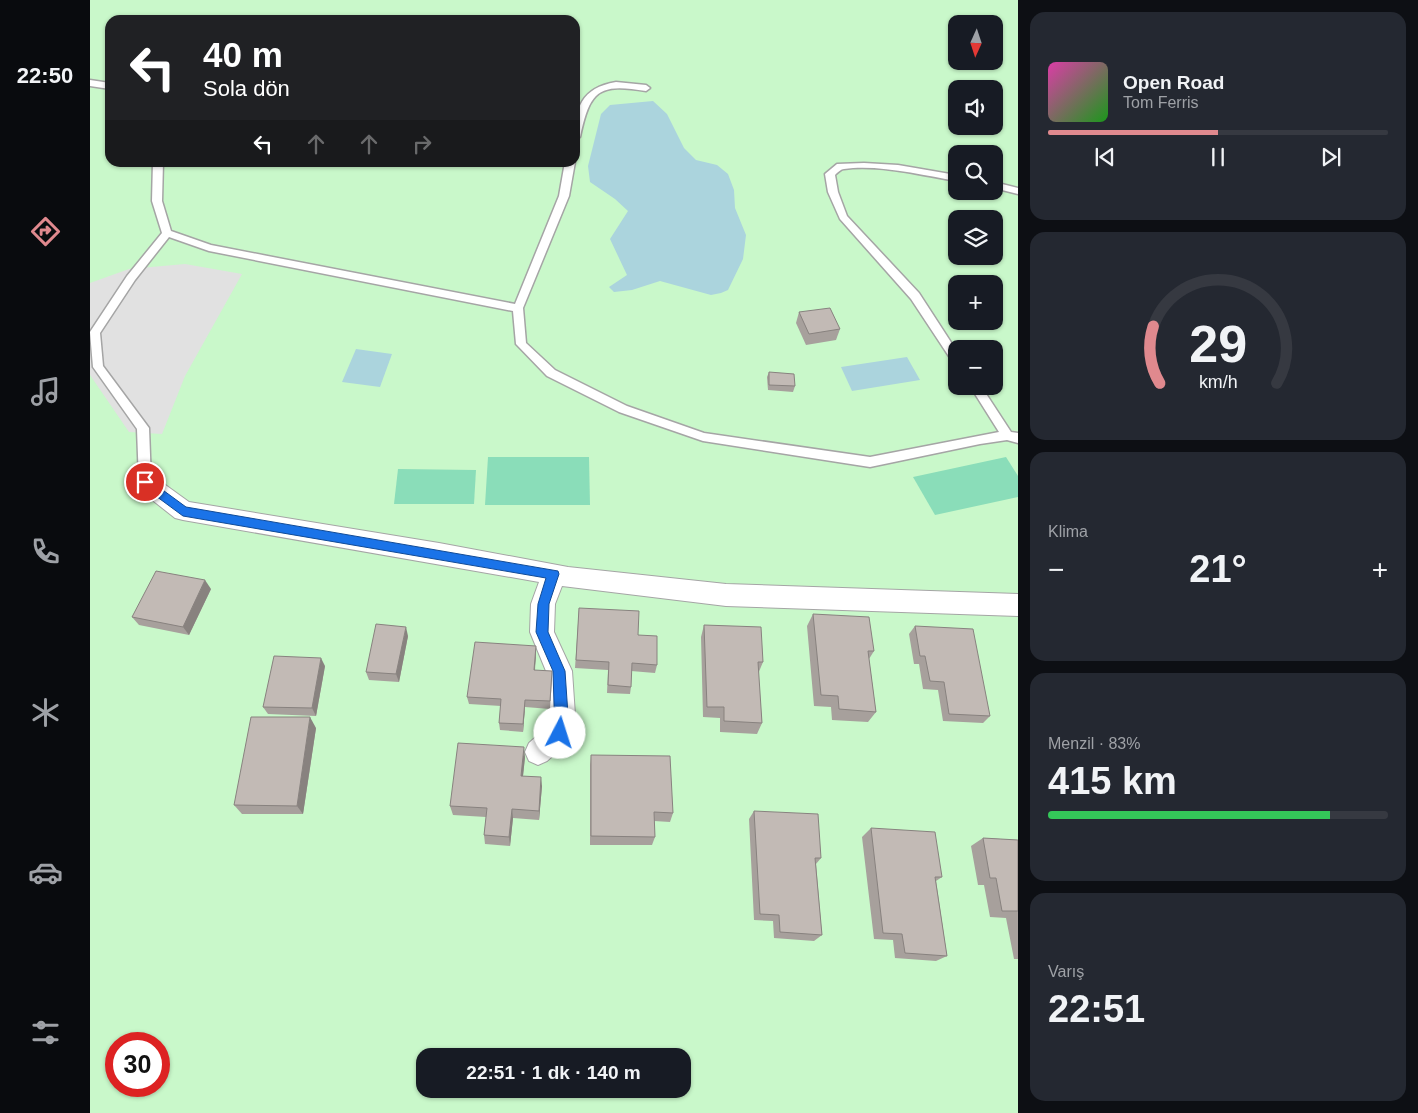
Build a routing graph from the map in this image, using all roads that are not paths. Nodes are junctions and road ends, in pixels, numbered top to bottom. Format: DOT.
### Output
graph roads {
  1 [pos="90,83"];
  2 [pos="105,85"];
  3 [pos="646,88"];
  4 [pos="580,122"];
  5 [pos="158,167"];
  6 [pos="569,167"];
  7 [pos="948,177"];
  8 [pos="1003,188"];
  9 [pos="1018,191"];
  10 [pos="167,233"];
  11 [pos="518,308"];
  12 [pos="948,346"];
  13 [pos="982,395"];
  14 [pos="1013,437"];
  15 [pos="145,482"];
  16 [pos="554,574"];
  17 [pos="1018,605"];
  18 [pos="538,752"];
  1 -- 2 [label="lane"];
  3 -- 4 [label="lane"];
  5 -- 10 [label="lane"];
  6 -- 11 [label="lane"];
  7 -- 12 [label="lane"];
  8 -- 9 [label="lane"];
  10 -- 11 [label="lane"];
  10 -- 15 [label="lane"];
  11 -- 14 [label="lane"];
  13 -- 14 [label="lane"];
  15 -- 16 [label="street"];
  16 -- 17 [label="street"];
  16 -- 18 [label="street"];
}
